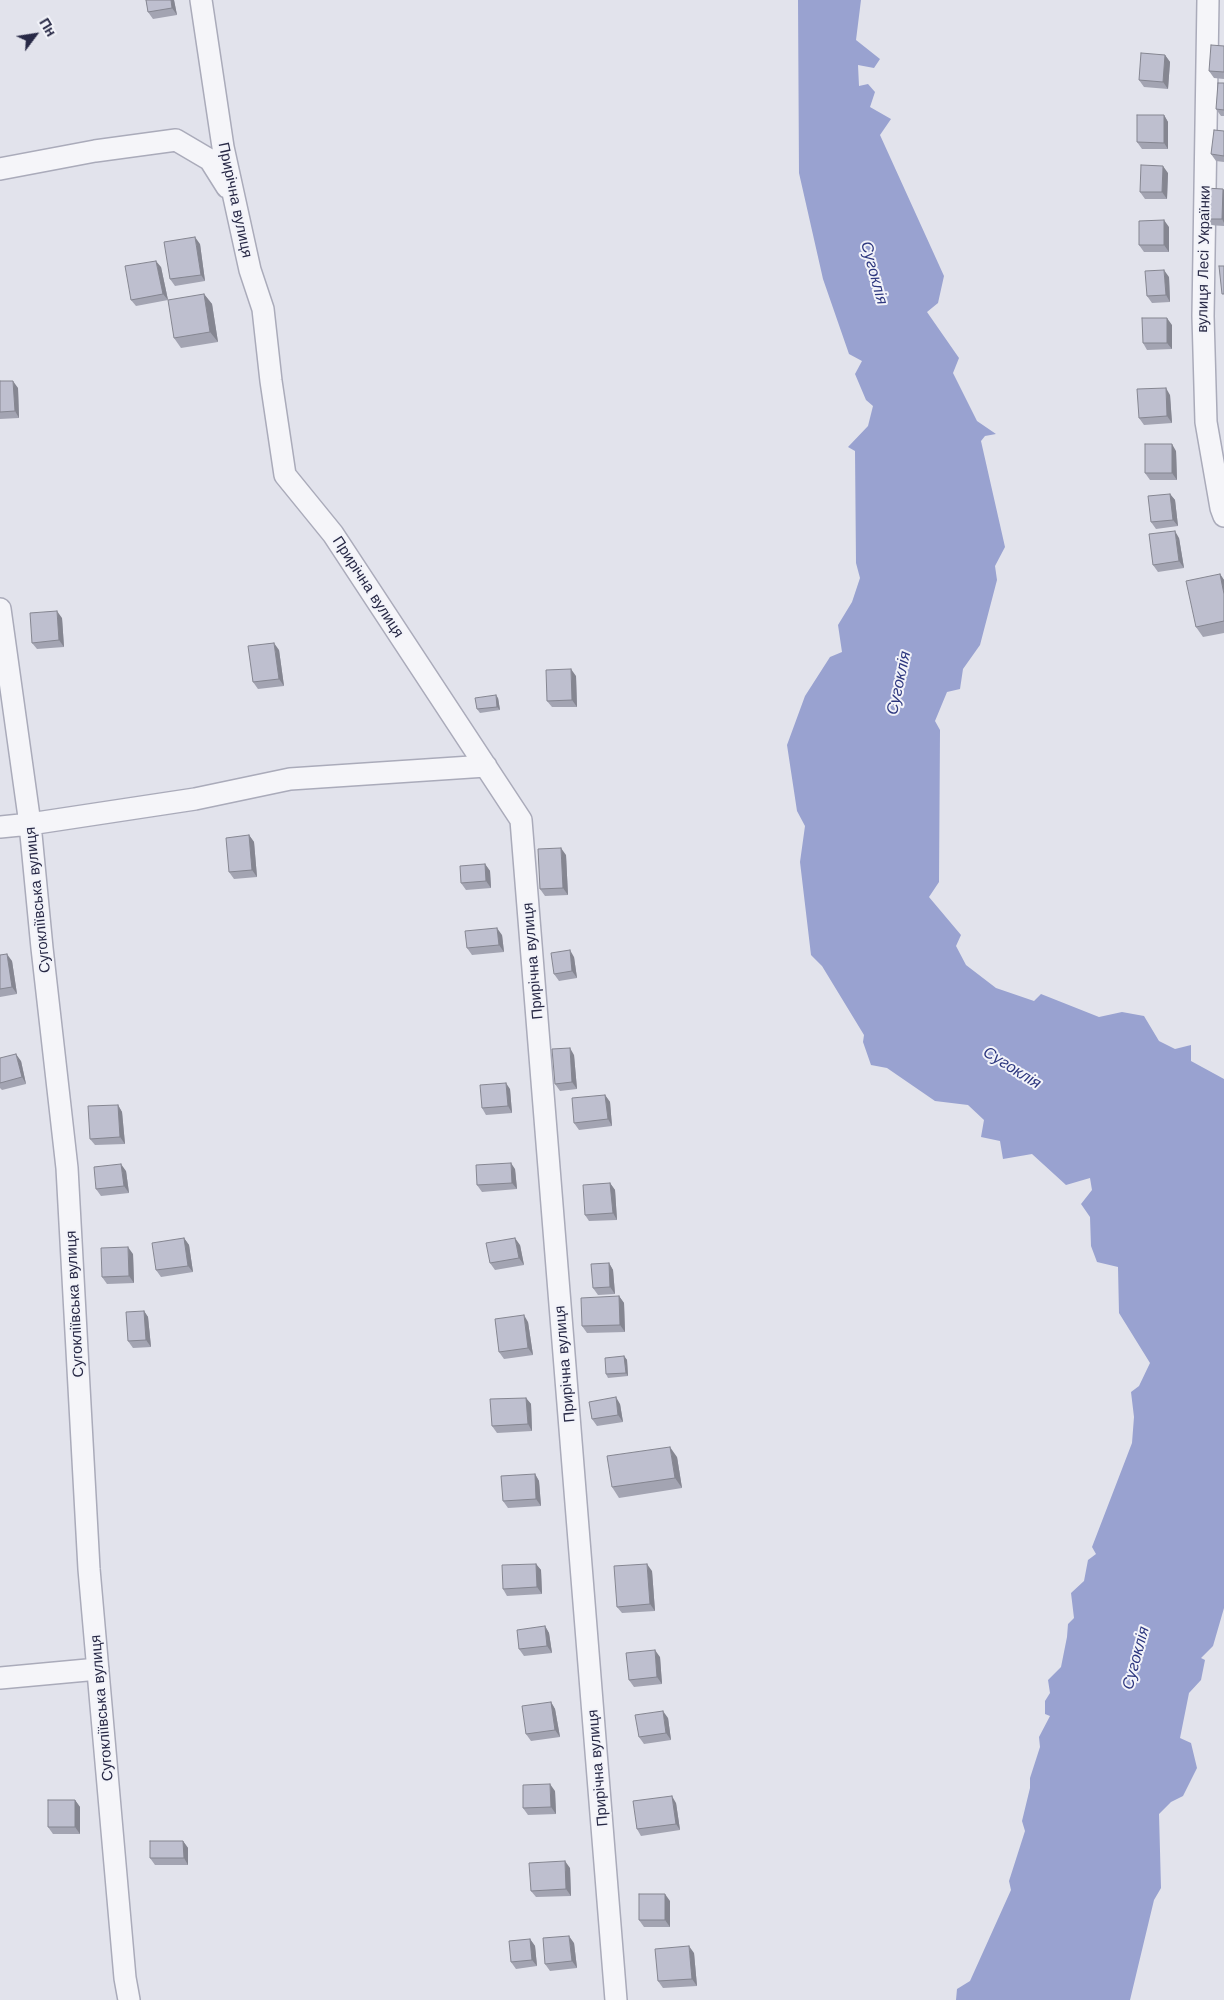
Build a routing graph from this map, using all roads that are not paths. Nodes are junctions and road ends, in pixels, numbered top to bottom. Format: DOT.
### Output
graph roads {
  1 [pos="201,0"];
  2 [pos="1208,0"];
  3 [pos="0,170"];
  4 [pos="234,198"];
  5 [pos="1224,516"];
  6 [pos="0,609"];
  7 [pos="486,766"];
  8 [pos="30,824"];
  9 [pos="0,827"];
  10 [pos="98,1669"];
  11 [pos="0,1678"];
  12 [pos="129,2000"];
  13 [pos="616,2000"];
  1 -- 4 [label="street, Прирічна вулиця"];
  2 -- 5 [label="street, вулиця Лесі Українки"];
  3 -- 4 [label="street"];
  4 -- 7 [label="street, Прирічна вулиця"];
  6 -- 8 [label="street, Сугокліївська вулиця"];
  7 -- 8 [label="street"];
  7 -- 13 [label="street, Прирічна вулиця"];
  8 -- 9 [label="street"];
  8 -- 10 [label="street, Сугокліївська вулиця"];
  10 -- 11 [label="street"];
  10 -- 12 [label="street, Сугокліївська вулиця"];
}
